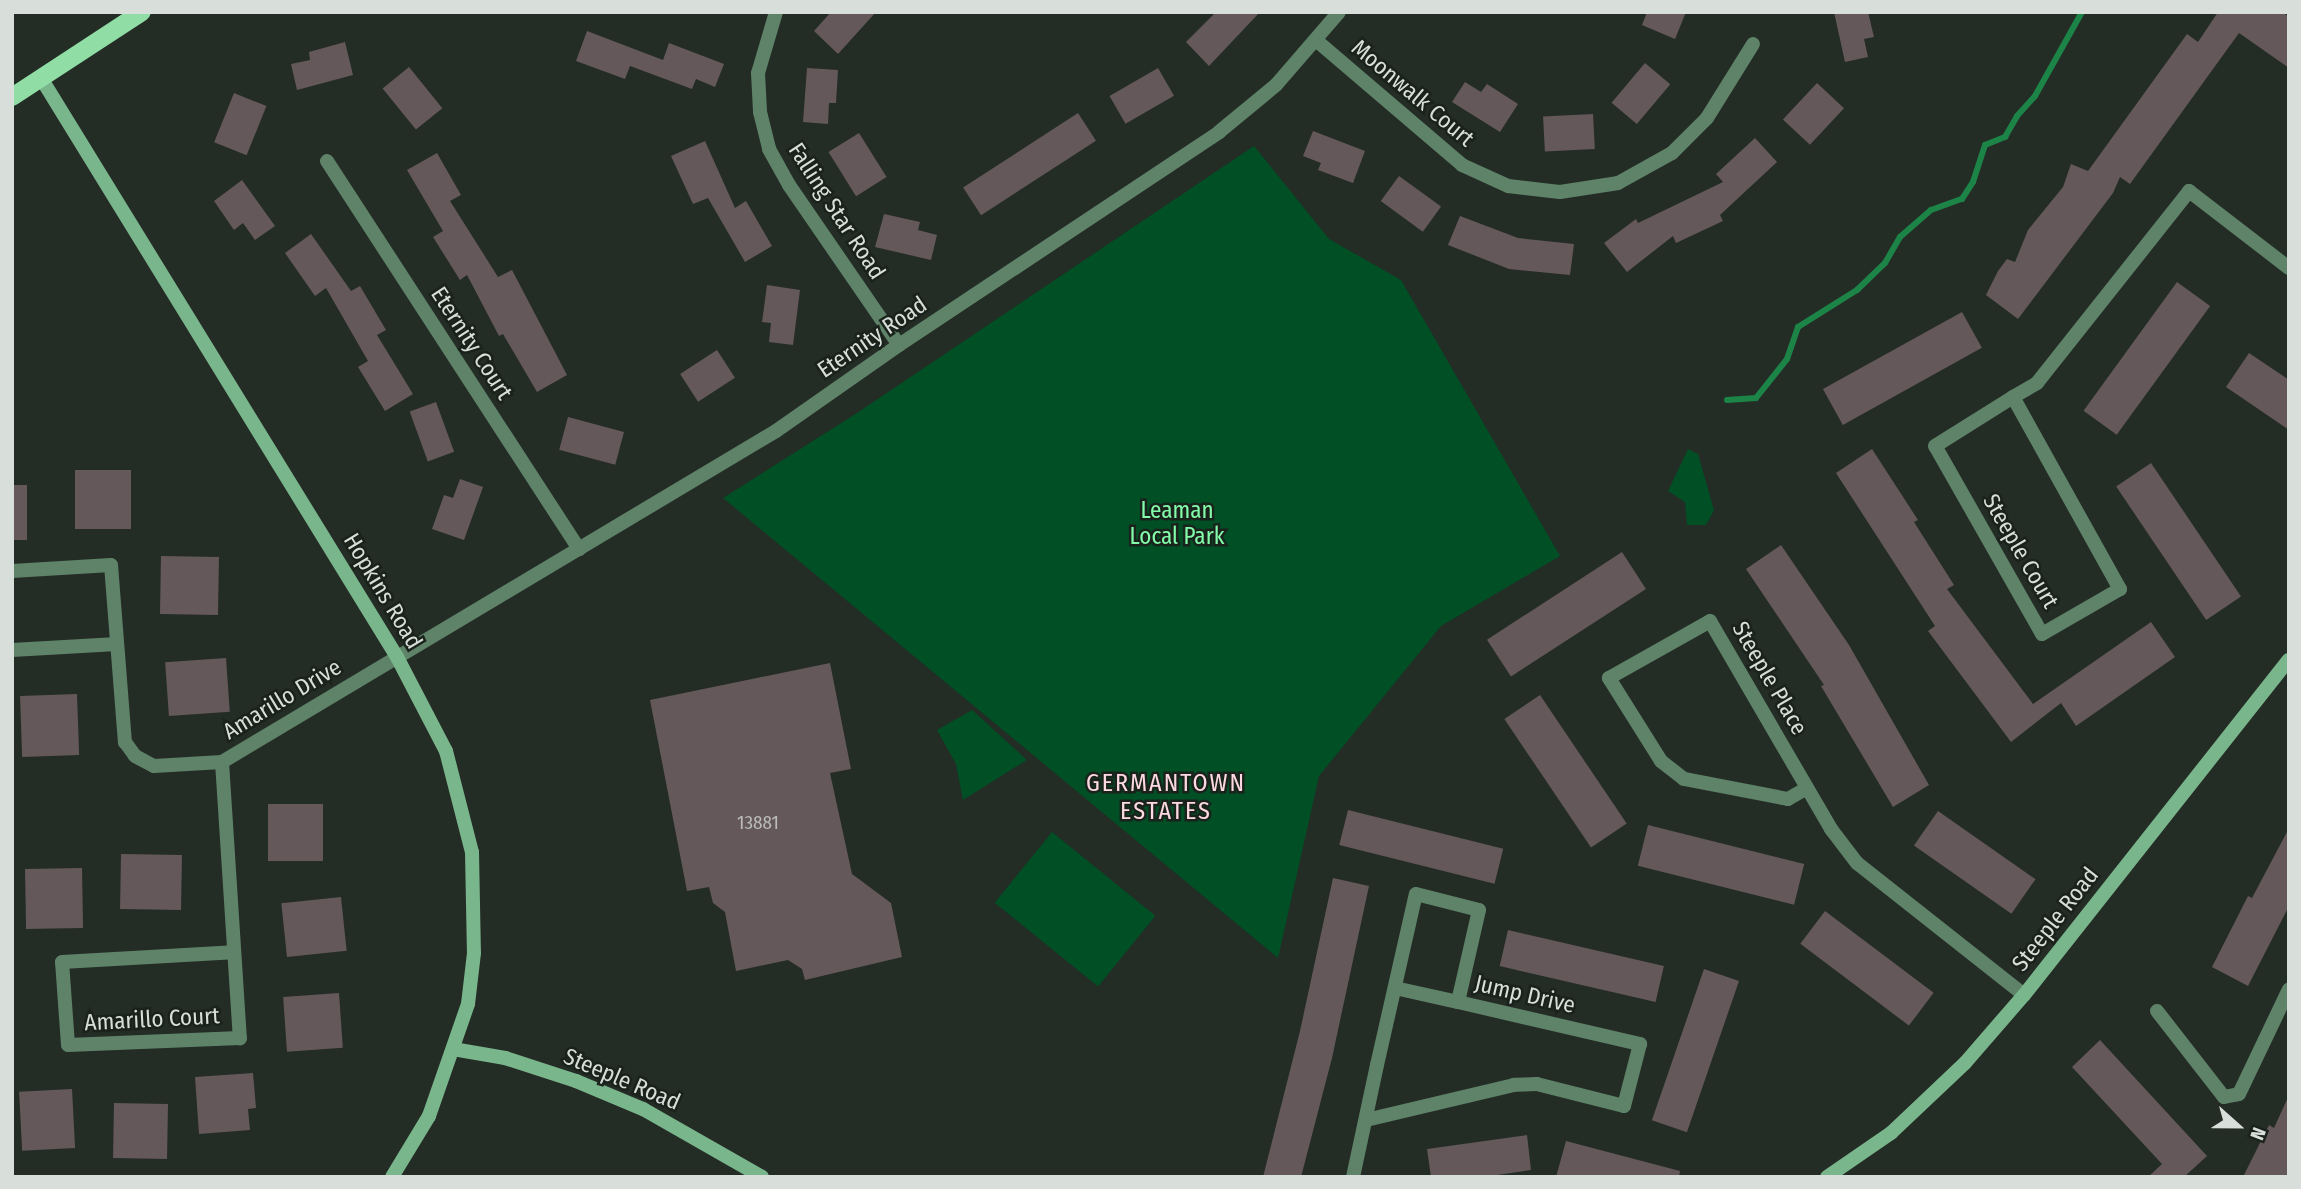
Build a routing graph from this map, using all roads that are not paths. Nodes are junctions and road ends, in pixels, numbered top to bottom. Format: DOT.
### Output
graph roads {
  1 [pos="142,12"];
  2 [pos="776,12"];
  3 [pos="1339,12"];
  4 [pos="1317,41"];
  5 [pos="1753,44"];
  6 [pos="41,78"];
  7 [pos="12,97"];
  8 [pos="327,161"];
  9 [pos="2289,268"];
  10 [pos="899,345"];
  11 [pos="2013,397"];
  12 [pos="579,549"];
  13 [pos="12,571"];
  14 [pos="117,644"];
  15 [pos="12,650"];
  16 [pos="397,657"];
  17 [pos="2289,660"];
  18 [pos="222,762"];
  19 [pos="1807,788"];
  20 [pos="233,952"];
  21 [pos="1395,988"];
  22 [pos="2289,989"];
  23 [pos="2024,995"];
  24 [pos="1458,1002"];
  25 [pos="2157,1011"];
  26 [pos="453,1049"];
  27 [pos="1366,1120"];
  28 [pos="392,1177"];
  29 [pos="762,1177"];
  30 [pos="1353,1177"];
  31 [pos="1827,1177"];
  1 -- 6 [label="main road"];
  2 -- 10 [label="street, Falling Star Road"];
  3 -- 4 [label="street, Eternity Road"];
  4 -- 5 [label="street, Moonwalk Court"];
  4 -- 10 [label="street, Eternity Road"];
  6 -- 7 [label="main road"];
  6 -- 16 [label="street, Hopkins Road"];
  8 -- 12 [label="street, Eternity Court"];
  9 -- 11 [label="street, Steeple Court"];
  10 -- 12 [label="street, Eternity Road"];
  11 -- 11 [label="street, Steeple Court"];
  12 -- 16 [label="street, Eternity Road"];
  13 -- 14 [label="street, Amarillo Drive"];
  14 -- 15 [label="street"];
  14 -- 18 [label="street, Amarillo Drive"];
  16 -- 18 [label="street, Amarillo Drive"];
  16 -- 26 [label="street, Hopkins Road"];
  17 -- 23 [label="street, Steeple Road"];
  18 -- 20 [label="street, Amarillo Court"];
  19 -- 19 [label="street, Steeple Place"];
  19 -- 23 [label="street, Steeple Place"];
  20 -- 20 [label="street, Amarillo Court"];
  21 -- 24 [label="street"];
  21 -- 24 [label="street, Jump Drive"];
  21 -- 27 [label="street, Jump Drive"];
  22 -- 25 [label="street"];
  23 -- 31 [label="street, Steeple Road"];
  24 -- 27 [label="street, Jump Drive"];
  26 -- 28 [label="street, Hopkins Road"];
  26 -- 29 [label="street, Steeple Road"];
  27 -- 30 [label="street, Jump Drive"];
}
